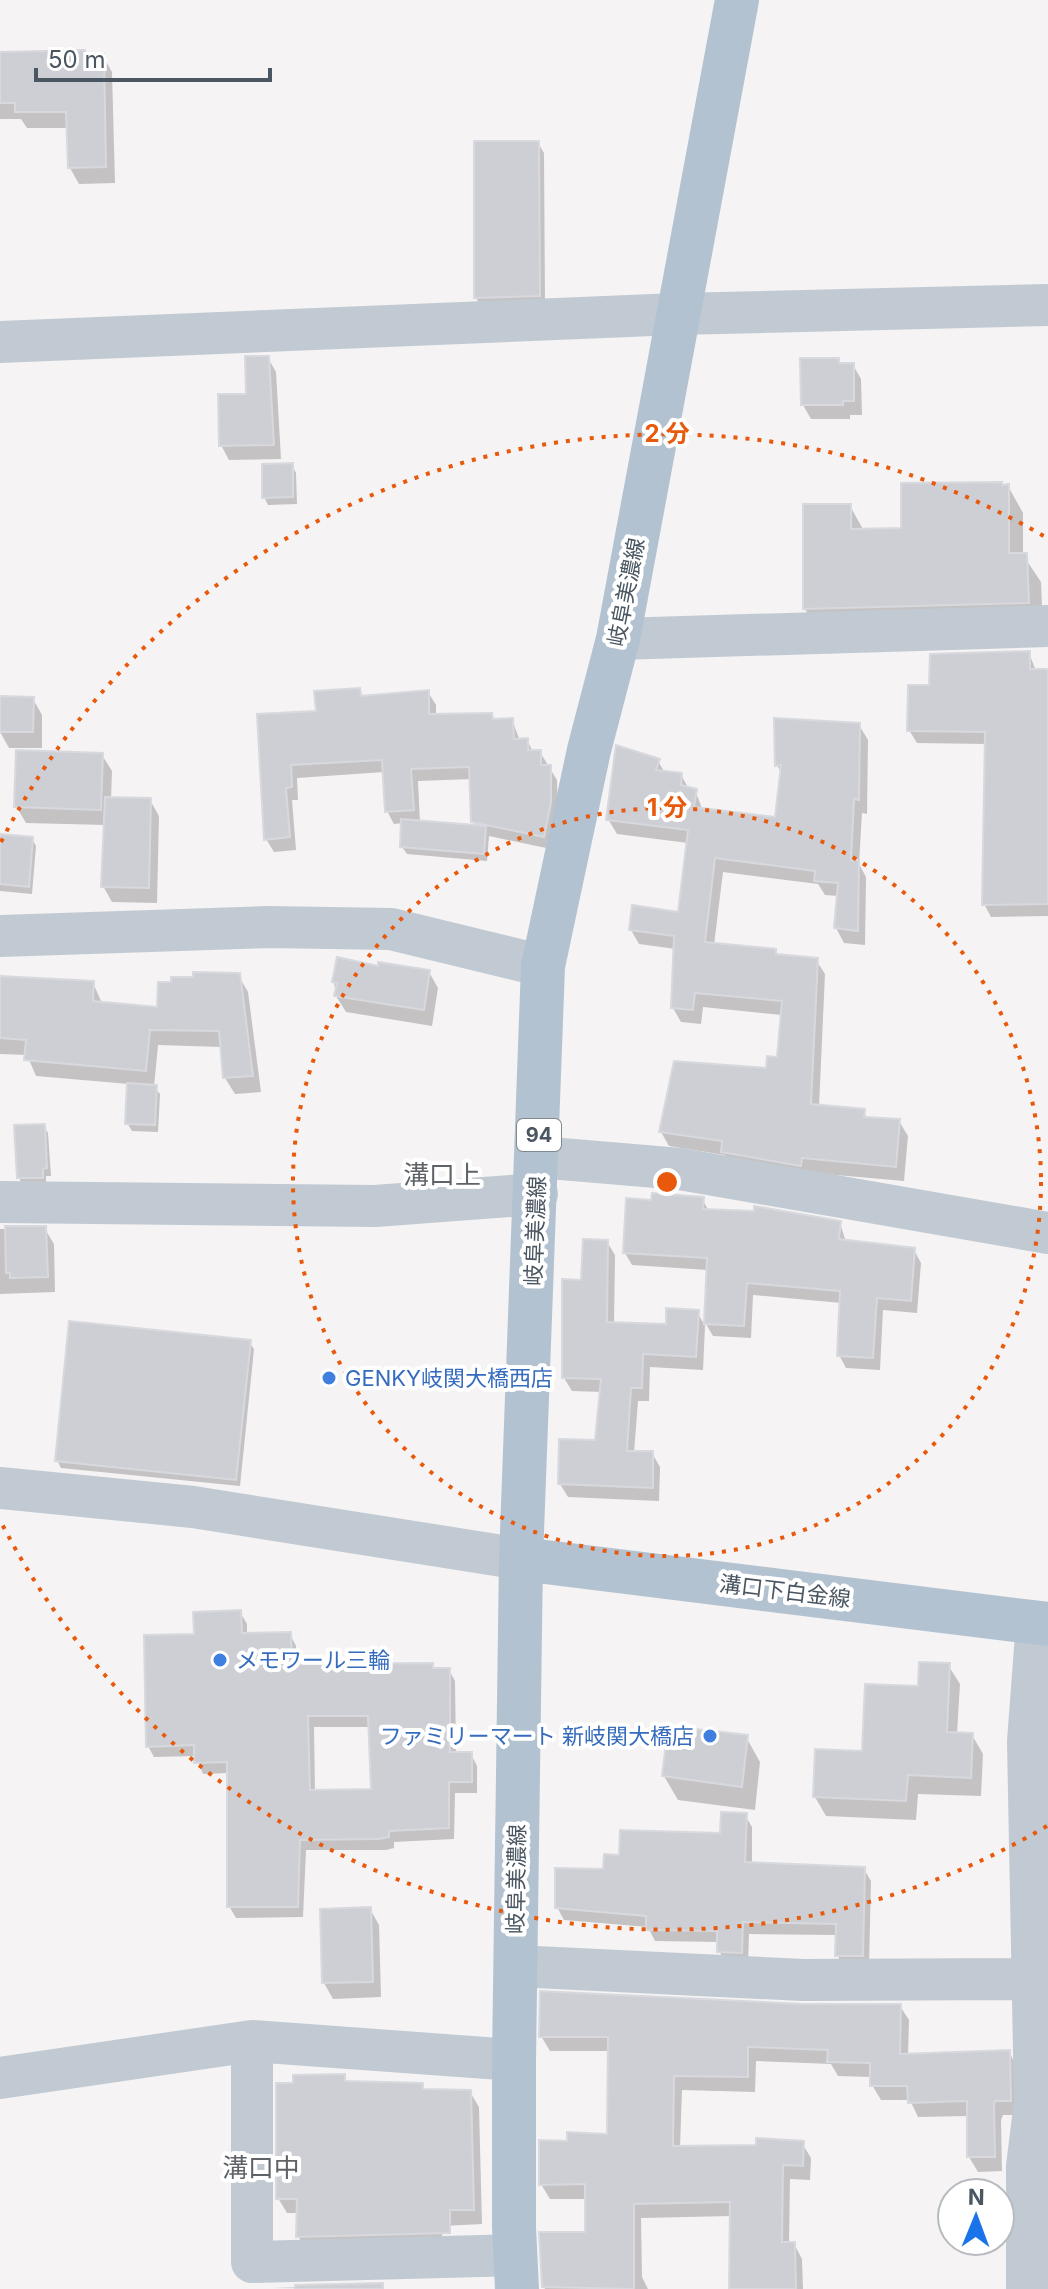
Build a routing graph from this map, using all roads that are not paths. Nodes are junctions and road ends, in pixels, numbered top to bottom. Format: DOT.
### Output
graph roads {
  1 [pos="737,0"];
  2 [pos="1048,305"];
  3 [pos="677,314"];
  4 [pos="0,342"];
  5 [pos="1048,626"];
  6 [pos="618,639"];
  7 [pos="0,936"];
  8 [pos="543,966"];
  9 [pos="538,1175"];
  10 [pos="0,1202"];
  11 [pos="1048,1233"];
  12 [pos="0,1488"];
  13 [pos="521,1559"];
  14 [pos="1042,1623"];
  15 [pos="1040,1670"];
  16 [pos="515,1966"];
  17 [pos="1041,1978"];
  18 [pos="252,2041"];
  19 [pos="514,2060"];
  20 [pos="0,2078"];
  21 [pos="516,2272"];
  22 [pos="1027,2289"];
  1 -- 3 [label="main road, 岐阜美濃線 / 94"];
  2 -- 3 [label="street"];
  3 -- 4 [label="street"];
  3 -- 6 [label="main road, 岐阜美濃線 / 94"];
  5 -- 6 [label="street"];
  6 -- 8 [label="main road, 岐阜美濃線 / 94"];
  7 -- 8 [label="street"];
  8 -- 9 [label="main road, 岐阜美濃線 / 94"];
  9 -- 10 [label="street"];
  9 -- 11 [label="street"];
  9 -- 13 [label="main road, 岐阜美濃線 / 94"];
  12 -- 13 [label="street"];
  13 -- 14 [label="main road, 溝口下白金線"];
  13 -- 16 [label="main road, 岐阜美濃線 / 94"];
  14 -- 15 [label="street"];
  15 -- 17 [label="street"];
  16 -- 17 [label="street"];
  16 -- 19 [label="main road, 岐阜美濃線 / 94"];
  17 -- 22 [label="street"];
  18 -- 19 [label="street"];
  18 -- 20 [label="street"];
  18 -- 21 [label="street"];
  19 -- 21 [label="main road, 岐阜美濃線 / 94"];
}
